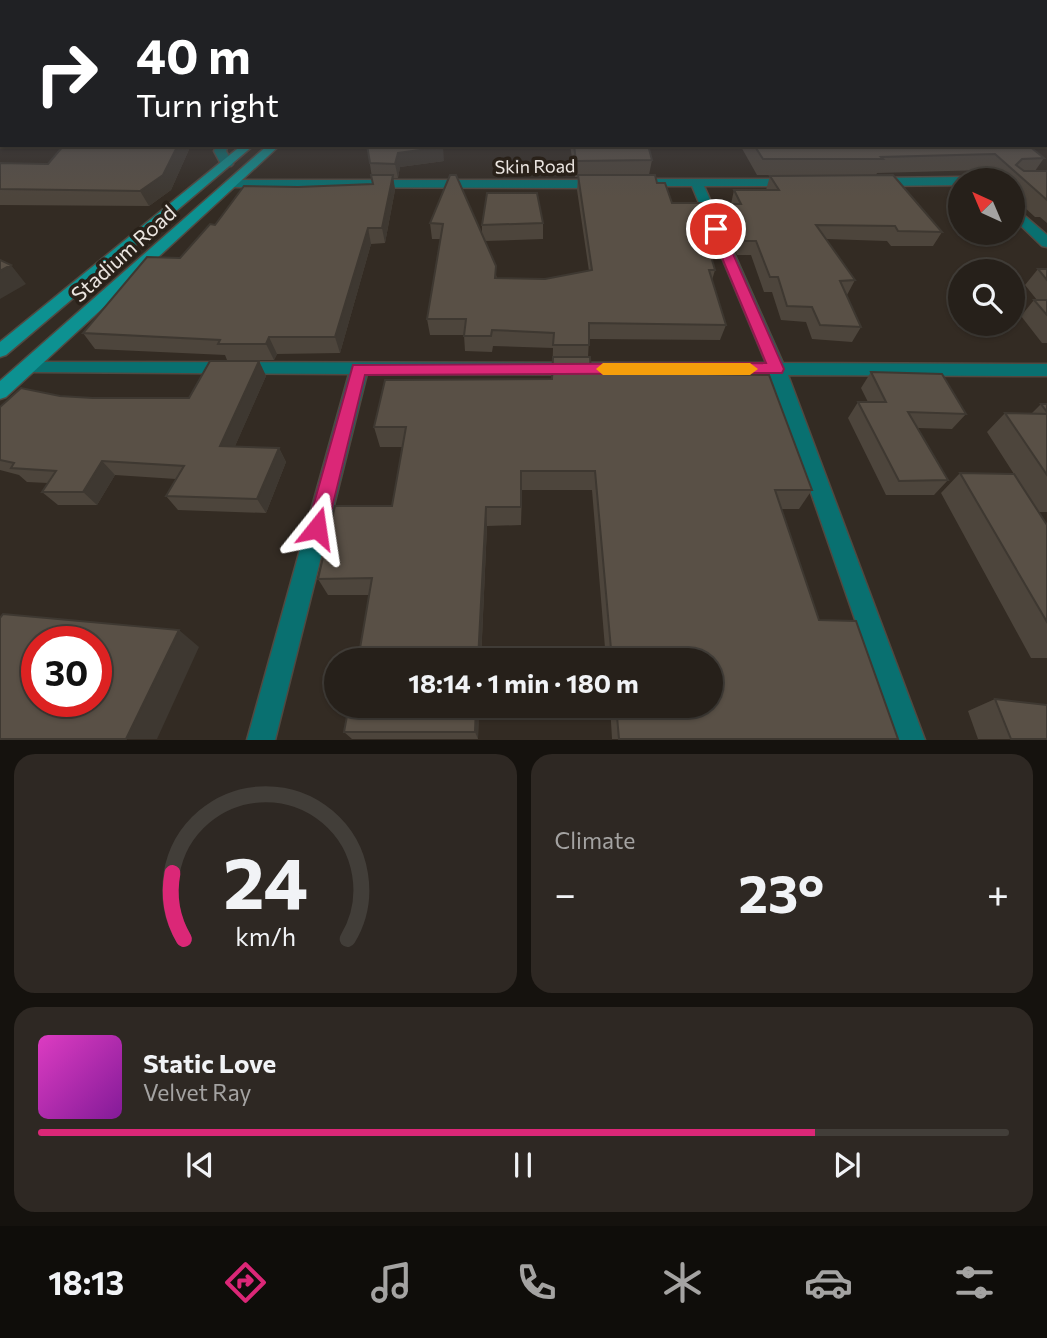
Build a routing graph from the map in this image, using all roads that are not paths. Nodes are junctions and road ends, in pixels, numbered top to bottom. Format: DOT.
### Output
graph roads {
  1 [pos="222,147"];
  2 [pos="247,147"];
  3 [pos="273,147"];
  4 [pos="227,164"];
  5 [pos="948,181"];
  6 [pos="696,182"];
  7 [pos="807,182"];
  8 [pos="863,182"];
  9 [pos="235,183"];
  10 [pos="1026,223"];
  11 [pos="1047,243"];
  12 [pos="0,351"];
  13 [pos="33,366"];
  14 [pos="359,369"];
  15 [pos="776,369"];
  16 [pos="1047,370"];
  17 [pos="0,393"];
  18 [pos="261,740"];
  19 [pos="911,740"];
  1 -- 4 [label="street"];
  2 -- 4 [label="main road, Stadium Road"];
  3 -- 9 [label="main road, Stadium Road"];
  4 -- 12 [label="main road, Stadium Road"];
  5 -- 8 [label="street"];
  6 -- 7 [label="street, Skin Road"];
  6 -- 9 [label="street, Skin Road"];
  6 -- 15 [label="street"];
  9 -- 13 [label="main road, Stadium Road"];
  10 -- 11 [label="street"];
  13 -- 14 [label="street"];
  13 -- 17 [label="main road, Stadium Road"];
  14 -- 15 [label="street"];
  14 -- 18 [label="street"];
  15 -- 16 [label="street"];
  15 -- 19 [label="street"];
}
